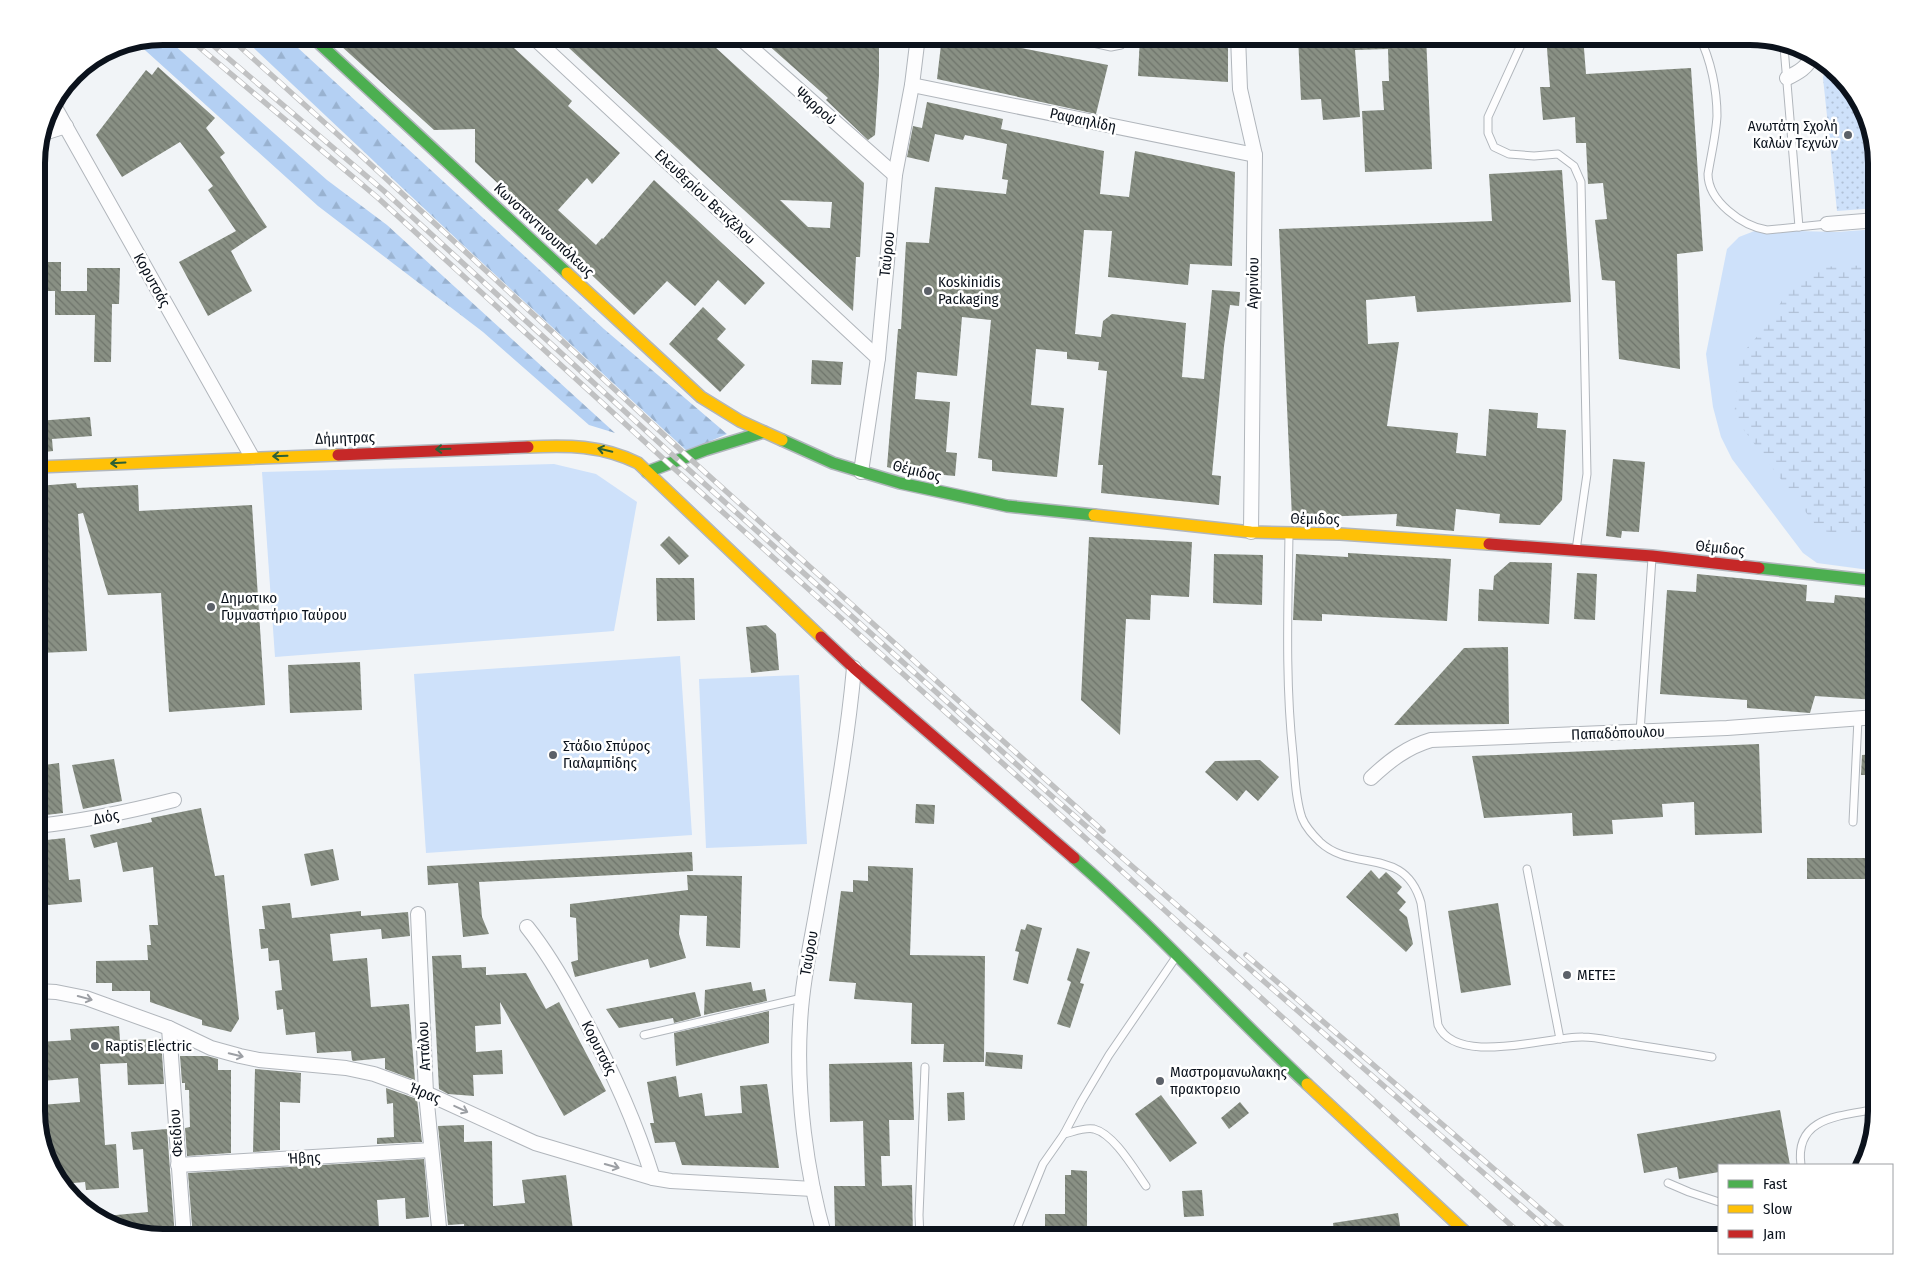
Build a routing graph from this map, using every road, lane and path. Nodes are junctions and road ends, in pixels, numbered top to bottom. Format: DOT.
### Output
graph roads {
  1 [pos="322,45"];
  2 [pos="542,45"];
  3 [pos="748,45"];
  4 [pos="917,45"];
  5 [pos="1102,45"];
  6 [pos="1121,45"];
  7 [pos="1238,45"];
  8 [pos="1521,45"];
  9 [pos="1703,45"];
  10 [pos="1784,50"];
  11 [pos="1809,62"];
  12 [pos="1787,78"];
  13 [pos="912,85"];
  14 [pos="57,111"];
  15 [pos="66,126"];
  16 [pos="50,131"];
  17 [pos="1255,155"];
  18 [pos="895,175"];
  19 [pos="1868,221"];
  20 [pos="1827,224"];
  21 [pos="1799,227"];
  22 [pos="878,358"];
  23 [pos="764,432"];
  24 [pos="252,457"];
  25 [pos="45,467"];
  26 [pos="647,472"];
  27 [pos="861,472"];
  28 [pos="1251,532"];
  29 [pos="1289,533"];
  30 [pos="1576,550"];
  31 [pos="1652,556"];
  32 [pos="1868,579"];
  33 [pos="854,668"];
  34 [pos="1868,718"];
  35 [pos="1858,719"];
  36 [pos="1640,732"];
  37 [pos="1371,778"];
  38 [pos="174,800"];
  39 [pos="1853,822"];
  40 [pos="45,825"];
  41 [pos="1527,869"];
  42 [pos="418,914"];
  43 [pos="528,927"];
  44 [pos="1178,954"];
  45 [pos="45,991"];
  46 [pos="802,998"];
  47 [pos="169,1028"];
  48 [pos="644,1036"];
  49 [pos="1560,1039"];
  50 [pos="1712,1057"];
  51 [pos="925,1067"];
  52 [pos="426,1093"];
  53 [pos="1868,1111"];
  54 [pos="1064,1134"];
  55 [pos="431,1150"];
  56 [pos="1801,1164"];
  57 [pos="178,1165"];
  58 [pos="653,1178"];
  59 [pos="1668,1183"];
  60 [pos="1146,1186"];
  61 [pos="813,1189"];
  62 [pos="1718,1202"];
  63 [pos="183,1229"];
  64 [pos="439,1229"];
  65 [pos="823,1229"];
  66 [pos="920,1229"];
  67 [pos="1017,1229"];
  68 [pos="1462,1229"];
  1 -- 23 [label="street, Κωνσταντινουπόλεως"];
  2 -- 22 [label="street, Ελευθερίου Βενιζέλου"];
  3 -- 18 [label="street, Ψαρρού"];
  4 -- 13 [label="street, Ταύρου"];
  5 -- 6 [label="lane"];
  7 -- 17 [label="street, Αγρινίου"];
  8 -- 30 [label="lane"];
  9 -- 21 [label="lane"];
  10 -- 12 [label="lane"];
  11 -- 12 [label="street"];
  12 -- 21 [label="lane"];
  13 -- 17 [label="street, Ραφαηλίδη"];
  13 -- 18 [label="street, Ταύρου"];
  14 -- 15 [label="street, Κορυτσάς"];
  15 -- 16 [label="street"];
  15 -- 24 [label="street, Κορυτσάς"];
  17 -- 28 [label="street, Αγρινίου"];
  18 -- 22 [label="street, Ταύρου"];
  19 -- 20 [label="street"];
  20 -- 21 [label="lane"];
  22 -- 27 [label="street, Ταύρου"];
  23 -- 26 [label="street"];
  23 -- 27 [label="street, Θέμιδος"];
  24 -- 25 [label="street, Δήμητρας, one-way"];
  26 -- 24 [label="street, Δήμητρας, one-way"];
  26 -- 33 [label="street, Δήμητρας"];
  27 -- 28 [label="street, Θέμιδος"];
  28 -- 29 [label="street, Θέμιδος"];
  29 -- 30 [label="street, Θέμιδος"];
  29 -- 49 [label="lane"];
  30 -- 31 [label="street, Θέμιδος"];
  31 -- 32 [label="street, Θέμιδος"];
  31 -- 36 [label="lane"];
  33 -- 44 [label="street, Δήμητρας"];
  33 -- 46 [label="street, Ταύρου"];
  34 -- 35 [label="street, Παπαδόπουλου"];
  35 -- 36 [label="street, Παπαδόπουλου"];
  35 -- 39 [label="lane"];
  36 -- 37 [label="street, Παπαδόπουλου"];
  38 -- 40 [label="street, Διός"];
  41 -- 49 [label="lane"];
  42 -- 52 [label="street, Αττάλου"];
  43 -- 58 [label="street, Κορυτσάς"];
  44 -- 54 [label="lane"];
  44 -- 68 [label="street, Δήμητρας"];
  45 -- 47 [label="street, Ήρας, one-way"];
  46 -- 48 [label="lane"];
  46 -- 61 [label="street, Ταύρου"];
  47 -- 52 [label="street, Ήρας, one-way"];
  47 -- 57 [label="street, Φειδίου"];
  49 -- 50 [label="lane"];
  51 -- 66 [label="lane"];
  52 -- 55 [label="street, Αττάλου"];
  52 -- 58 [label="street, Ήρας, one-way"];
  53 -- 56 [label="lane"];
  54 -- 60 [label="lane"];
  54 -- 67 [label="lane"];
  55 -- 57 [label="street, Ήβης"];
  55 -- 64 [label="street, Αττάλου"];
  57 -- 63 [label="street, Φειδίου"];
  58 -- 61 [label="street, Ήρας"];
  59 -- 62 [label="lane"];
  61 -- 65 [label="street, Ταύρου"];
}
